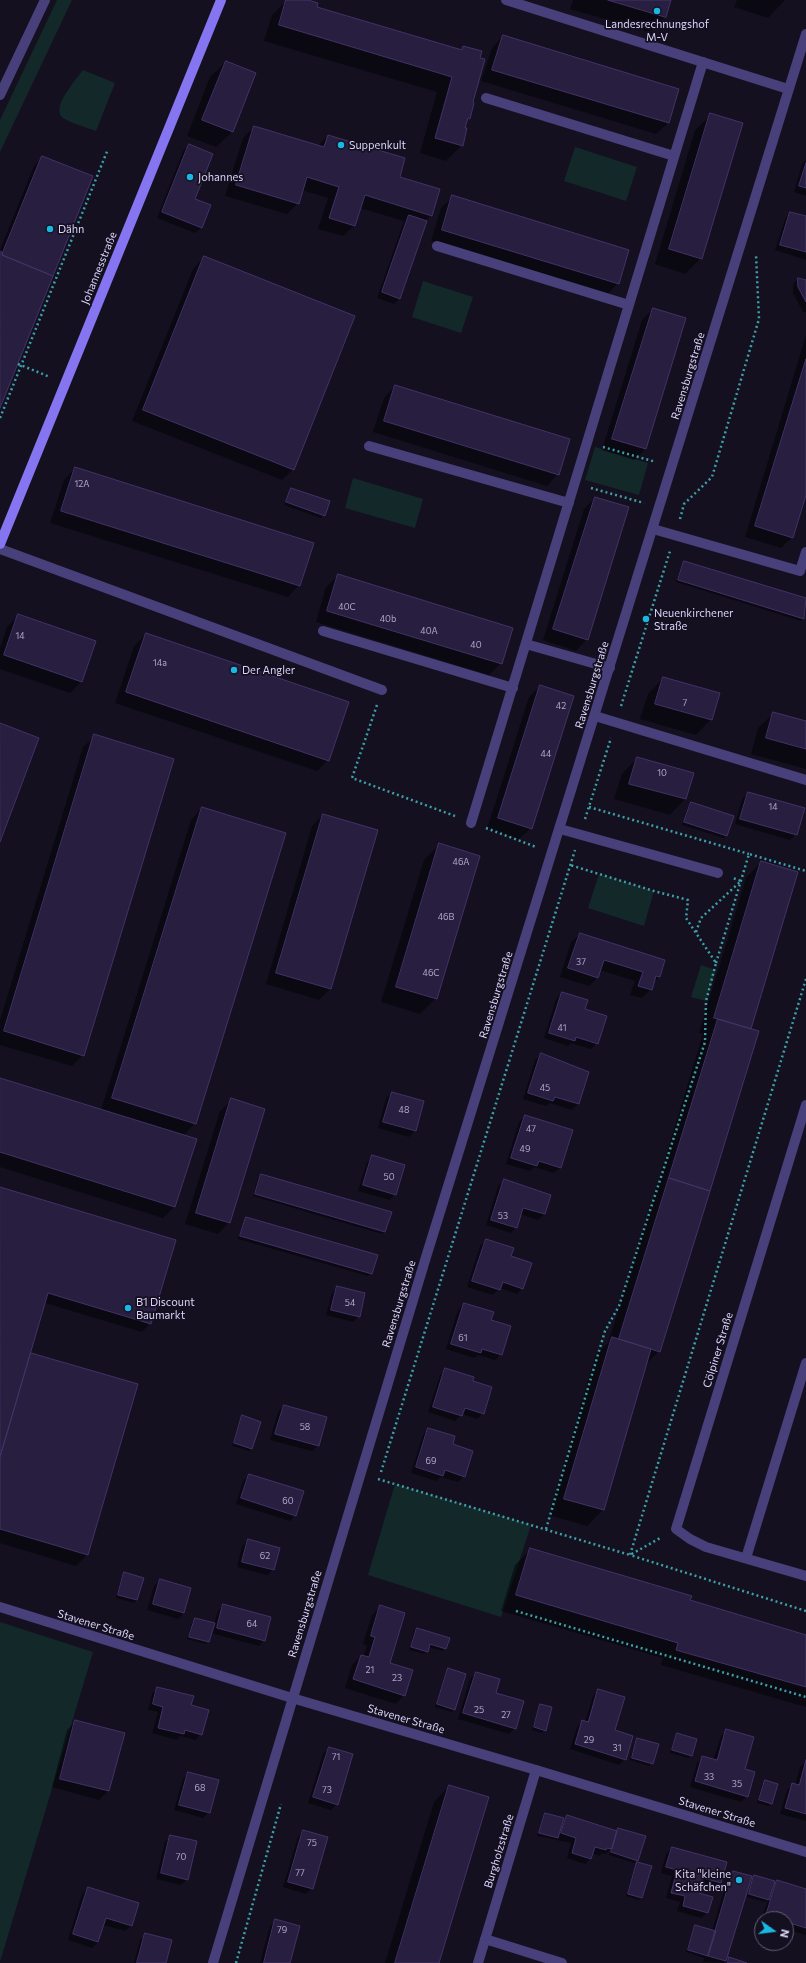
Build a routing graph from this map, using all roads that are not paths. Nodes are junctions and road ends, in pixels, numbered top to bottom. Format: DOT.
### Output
graph roads {
  1 [pos="45,0"];
  2 [pos="221,0"];
  3 [pos="506,0"];
  4 [pos="806,38"];
  5 [pos="703,62"];
  6 [pos="788,89"];
  7 [pos="0,95"];
  8 [pos="486,98"];
  9 [pos="674,156"];
  10 [pos="437,246"];
  11 [pos="629,305"];
  12 [pos="369,446"];
  13 [pos="568,503"];
  14 [pos="653,530"];
  15 [pos="0,544"];
  16 [pos="0,550"];
  17 [pos="806,552"];
  18 [pos="323,631"];
  19 [pos="526,644"];
  20 [pos="610,668"];
  21 [pos="512,688"];
  22 [pos="382,690"];
  23 [pos="595,716"];
  24 [pos="806,780"];
  25 [pos="472,823"];
  26 [pos="560,829"];
  27 [pos="718,873"];
  28 [pos="806,1105"];
  29 [pos="806,1363"];
  30 [pos="746,1558"];
  31 [pos="806,1576"];
  32 [pos="0,1607"];
  33 [pos="292,1698"];
  34 [pos="536,1770"];
  35 [pos="806,1852"];
  36 [pos="485,1940"];
  37 [pos="213,1963"];
  38 [pos="478,1963"];
  39 [pos="562,1963"];
  1 -- 7 [label="street"];
  2 -- 15 [label="main road, Johannesstraße"];
  3 -- 5 [label="street"];
  4 -- 6 [label="street, Ravensburgstraße"];
  5 -- 6 [label="street"];
  5 -- 9 [label="street"];
  6 -- 14 [label="street, Ravensburgstraße"];
  8 -- 9 [label="street"];
  9 -- 11 [label="street"];
  10 -- 11 [label="street"];
  11 -- 13 [label="street"];
  12 -- 13 [label="street"];
  13 -- 19 [label="street"];
  14 -- 17 [label="street"];
  14 -- 20 [label="street, Ravensburgstraße"];
  16 -- 22 [label="street"];
  18 -- 21 [label="street"];
  19 -- 20 [label="street"];
  19 -- 21 [label="street"];
  20 -- 23 [label="street, Ravensburgstraße"];
  21 -- 25 [label="street"];
  23 -- 24 [label="street"];
  23 -- 26 [label="street, Ravensburgstraße"];
  26 -- 27 [label="street"];
  26 -- 33 [label="street, Ravensburgstraße"];
  28 -- 30 [label="street, Cölpiner Straße"];
  29 -- 30 [label="street"];
  30 -- 31 [label="street"];
  32 -- 33 [label="street, Stavener Straße"];
  33 -- 34 [label="street, Stavener Straße"];
  33 -- 37 [label="street, Ravensburgstraße"];
  34 -- 35 [label="street, Stavener Straße"];
  34 -- 36 [label="street, Burgholzstraße"];
  36 -- 38 [label="street, Burgholzstraße"];
  36 -- 39 [label="street"];
}
